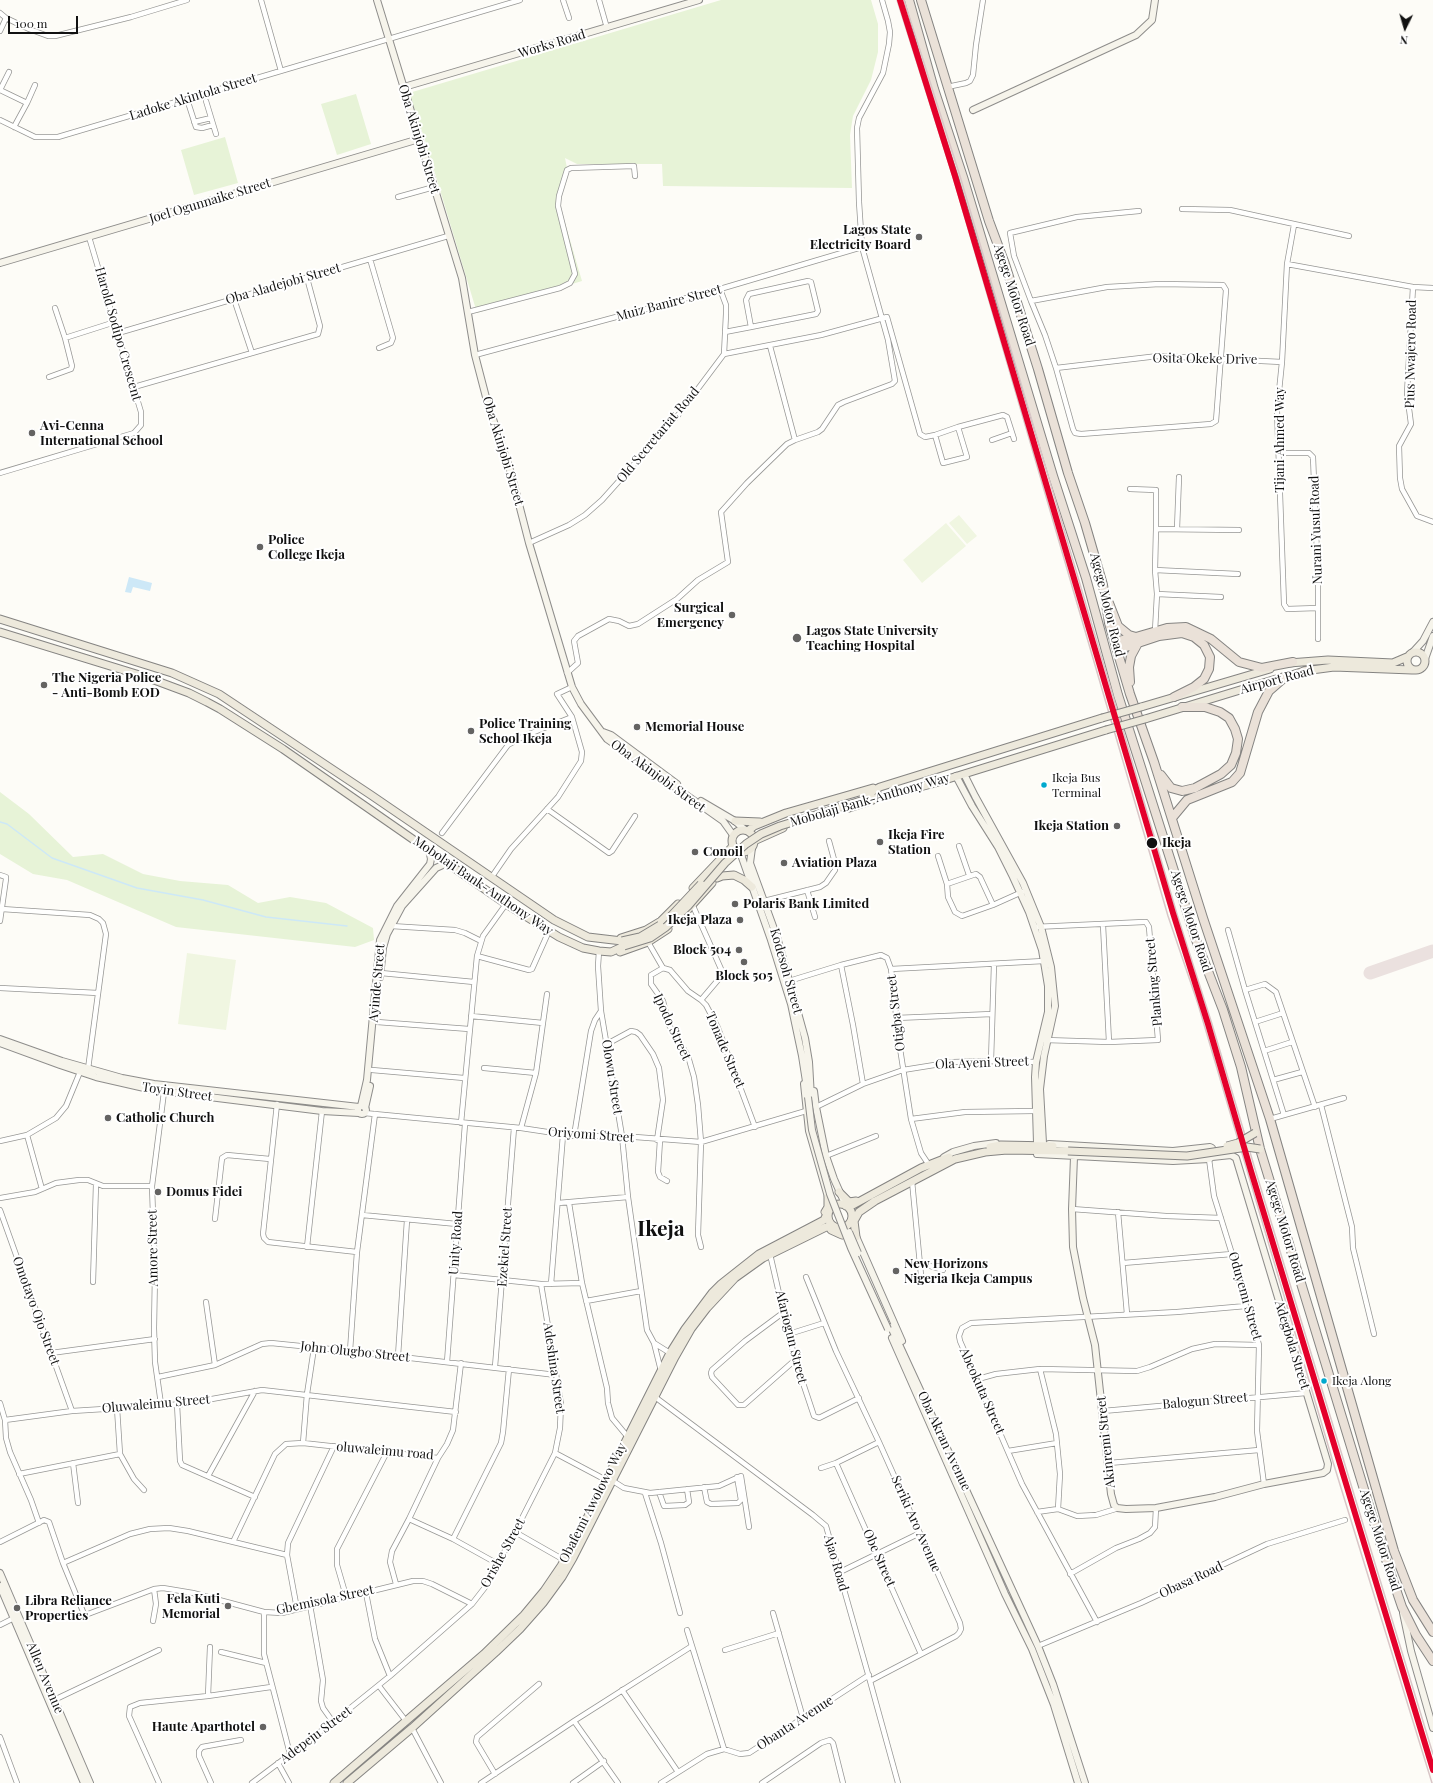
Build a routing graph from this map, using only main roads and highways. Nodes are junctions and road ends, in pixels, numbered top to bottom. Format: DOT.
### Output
graph roads {
  1 [pos="909,0"];
  2 [pos="921,0"];
  3 [pos="1005,264"];
  4 [pos="991,268"];
  5 [pos="1103,585"];
  6 [pos="0,619"];
  7 [pos="0,632"];
  8 [pos="1137,640"];
  9 [pos="1116,646"];
  10 [pos="1410,655"];
  11 [pos="1293,662"];
  12 [pos="1309,670"];
  13 [pos="1412,670"];
  14 [pos="1130,694"];
  15 [pos="1174,697"];
  16 [pos="1141,707"];
  17 [pos="1182,707"];
  18 [pos="1145,719"];
  19 [pos="1154,762"];
  20 [pos="880,787"];
  21 [pos="866,797"];
  22 [pos="882,797"];
  23 [pos="786,813"];
  24 [pos="1172,818"];
  25 [pos="735,821"];
  26 [pos="764,821"];
  27 [pos="790,826"];
  28 [pos="746,830"];
  29 [pos="424,832"];
  30 [pos="417,842"];
  31 [pos="753,845"];
  32 [pos="733,846"];
  33 [pos="740,852"];
  34 [pos="702,878"];
  35 [pos="717,878"];
  36 [pos="710,885"];
  37 [pos="752,887"];
  38 [pos="614,941"];
  39 [pos="623,944"];
  40 [pos="611,952"];
  41 [pos="1255,1133"];
  42 [pos="1260,1149"];
  43 [pos="1070,1152"];
  44 [pos="931,1167"];
  45 [pos="839,1192"];
  46 [pos="828,1197"];
  47 [pos="866,1200"];
  48 [pos="846,1206"];
  49 [pos="828,1212"];
  50 [pos="851,1221"];
  51 [pos="819,1226"];
  52 [pos="837,1228"];
  53 [pos="842,1235"];
  54 [pos="856,1237"];
  55 [pos="734,1276"];
  56 [pos="610,1480"];
  57 [pos="1433,1632"];
  58 [pos="486,1656"];
  59 [pos="1433,1661"];
  60 [pos="334,1783"];
  61 [pos="347,1783"];
  1 -- 4 [label="highway, Agege Motor Road"];
  2 -- 3 [label="highway, Agege Motor Road"];
  3 -- 4 [label="highway"];
  3 -- 5 [label="highway, Agege Motor Road"];
  4 -- 41 [label="highway, Agege Motor Road"];
  5 -- 8 [label="highway"];
  5 -- 9 [label="highway, Agege Motor Road"];
  6 -- 29 [label="main road, Mobolaji Bank-Anthony Way"];
  7 -- 30 [label="main road, Mobolaji Bank-Anthony Way"];
  8 -- 9 [label="highway"];
  8 -- 11 [label="highway"];
  8 -- 14 [label="highway"];
  8 -- 15 [label="highway"];
  9 -- 14 [label="highway, Agege Motor Road"];
  10 -- 11 [label="main road, Airport Road"];
  10 -- 13 [label="main road"];
  10 -- 13 [label="main road"];
  11 -- 15 [label="main road, Airport Road"];
  12 -- 13 [label="main road, Airport Road"];
  12 -- 17 [label="main road, Airport Road"];
  12 -- 24 [label="highway"];
  14 -- 19 [label="highway, Agege Motor Road"];
  15 -- 16 [label="main road, Airport Road"];
  16 -- 20 [label="main road, Mobolaji Bank-Anthony Way, bridge"];
  17 -- 18 [label="main road, Airport Road"];
  17 -- 19 [label="highway"];
  18 -- 22 [label="main road, Mobolaji Bank-Anthony Way, bridge"];
  19 -- 24 [label="highway, Agege Motor Road"];
  20 -- 21 [label="main road, Mobolaji Bank-Anthony Way"];
  20 -- 23 [label="main road"];
  21 -- 22 [label="main road, Mobolaji Bank-Anthony Way"];
  21 -- 39 [label="main road, Mobolaji Bank-Anthony Way, bridge"];
  22 -- 27 [label="main road"];
  23 -- 26 [label="main road"];
  23 -- 27 [label="main road"];
  24 -- 57 [label="highway, Agege Motor Road"];
  25 -- 26 [label="main road"];
  26 -- 28 [label="main road"];
  27 -- 31 [label="main road"];
  28 -- 31 [label="main road"];
  28 -- 32 [label="main road"];
  29 -- 30 [label="main road"];
  29 -- 38 [label="main road, Mobolaji Bank-Anthony Way"];
  30 -- 40 [label="main road, Mobolaji Bank-Anthony Way"];
  31 -- 33 [label="main road"];
  32 -- 33 [label="main road"];
  32 -- 34 [label="main road"];
  33 -- 35 [label="main road"];
  34 -- 36 [label="main road"];
  34 -- 38 [label="main road"];
  35 -- 36 [label="main road"];
  35 -- 37 [label="main road"];
  36 -- 40 [label="main road"];
  38 -- 39 [label="main road, Mobolaji Bank-Anthony Way"];
  39 -- 40 [label="main road, Mobolaji Bank-Anthony Way"];
  41 -- 42 [label="highway, Agege Motor Road"];
  41 -- 43 [label="main road, bridge"];
  42 -- 43 [label="main road, bridge"];
  42 -- 59 [label="highway, Agege Motor Road"];
  43 -- 44 [label="main road"];
  44 -- 47 [label="main road"];
  44 -- 47 [label="main road"];
  45 -- 47 [label="main road"];
  46 -- 51 [label="main road"];
  47 -- 48 [label="main road, Obafemi Awolowo Way"];
  47 -- 50 [label="main road, Obafemi Awolowo Way"];
  47 -- 54 [label="main road"];
  48 -- 49 [label="main road, Obafemi Awolowo Way"];
  48 -- 50 [label="main road"];
  49 -- 51 [label="main road, Obafemi Awolowo Way"];
  49 -- 52 [label="main road"];
  50 -- 52 [label="main road, Obafemi Awolowo Way"];
  51 -- 52 [label="main road, Obafemi Awolowo Way"];
  51 -- 53 [label="main road"];
  51 -- 55 [label="main road, Obafemi Awolowo Way"];
  51 -- 55 [label="main road, Obafemi Awolowo Way"];
  55 -- 56 [label="main road, Obafemi Awolowo Way"];
  55 -- 56 [label="main road, Obafemi Awolowo Way"];
  56 -- 58 [label="main road, Obafemi Awolowo Way"];
  56 -- 58 [label="main road, Obafemi Awolowo Way"];
  58 -- 60 [label="main road, Obafemi Awolowo Way"];
  58 -- 61 [label="main road, Obafemi Awolowo Way"];
}
